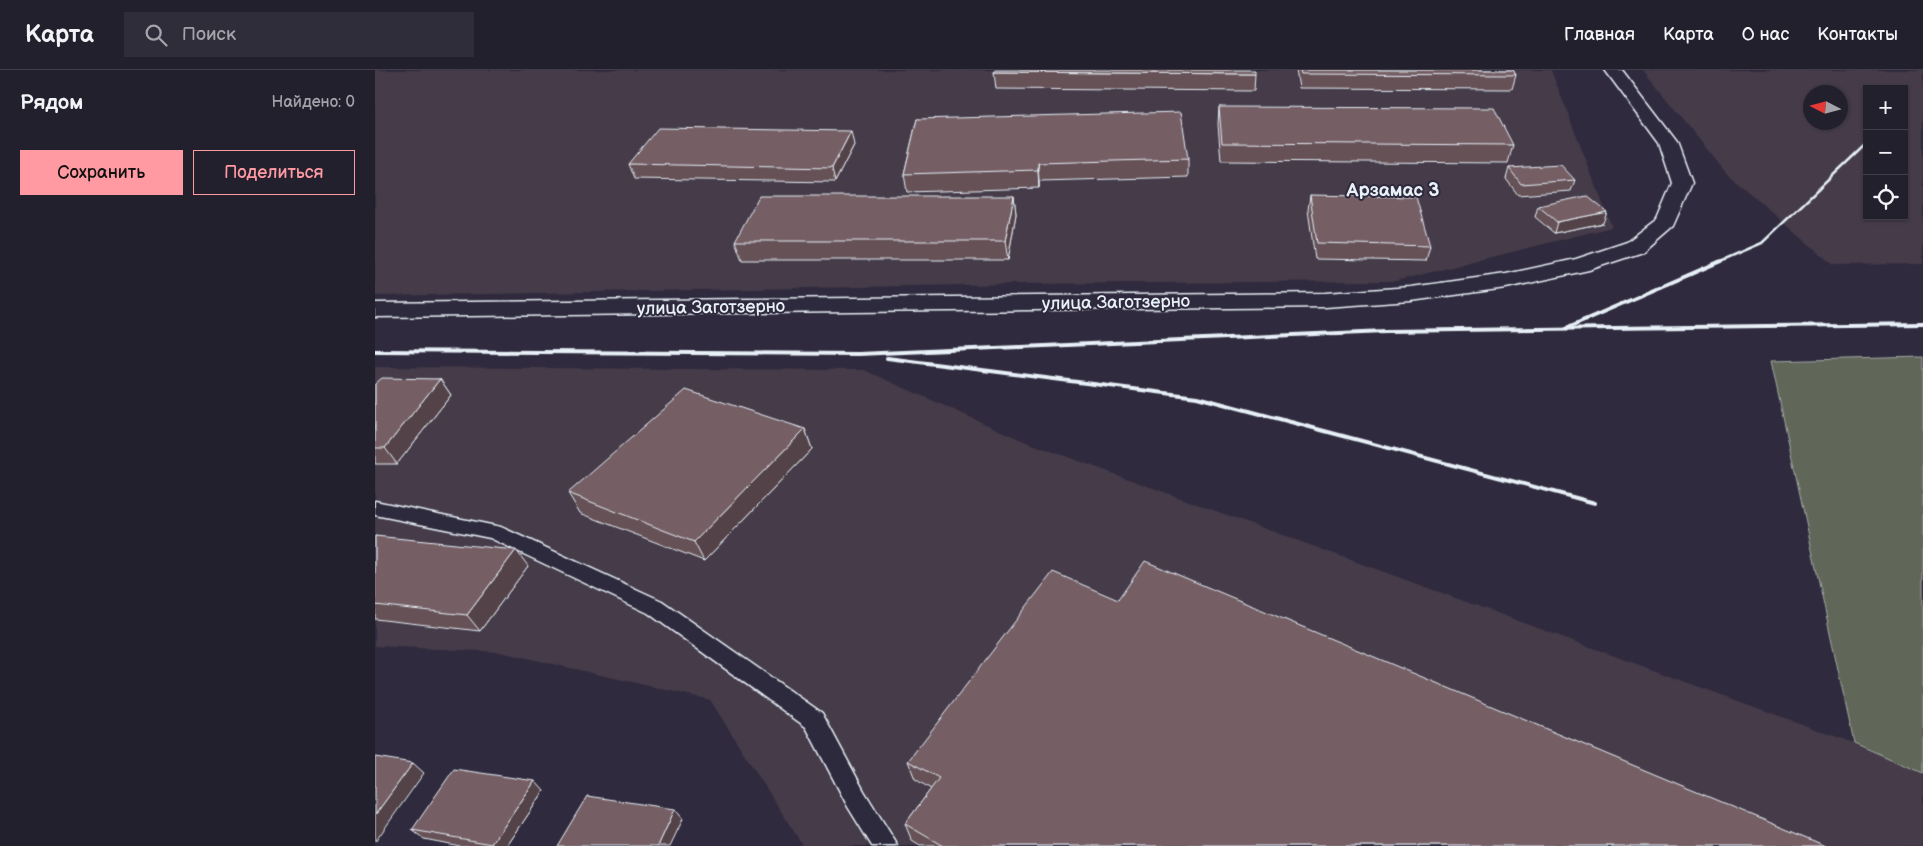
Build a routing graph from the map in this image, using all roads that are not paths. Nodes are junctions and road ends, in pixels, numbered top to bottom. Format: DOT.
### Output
graph roads {
  1 [pos="1613,70"];
  2 [pos="375,310"];
  3 [pos="375,508"];
  4 [pos="886,846"];
  1 -- 2 [label="street, улица Заготзерно"];
  3 -- 4 [label="lane"];
}
